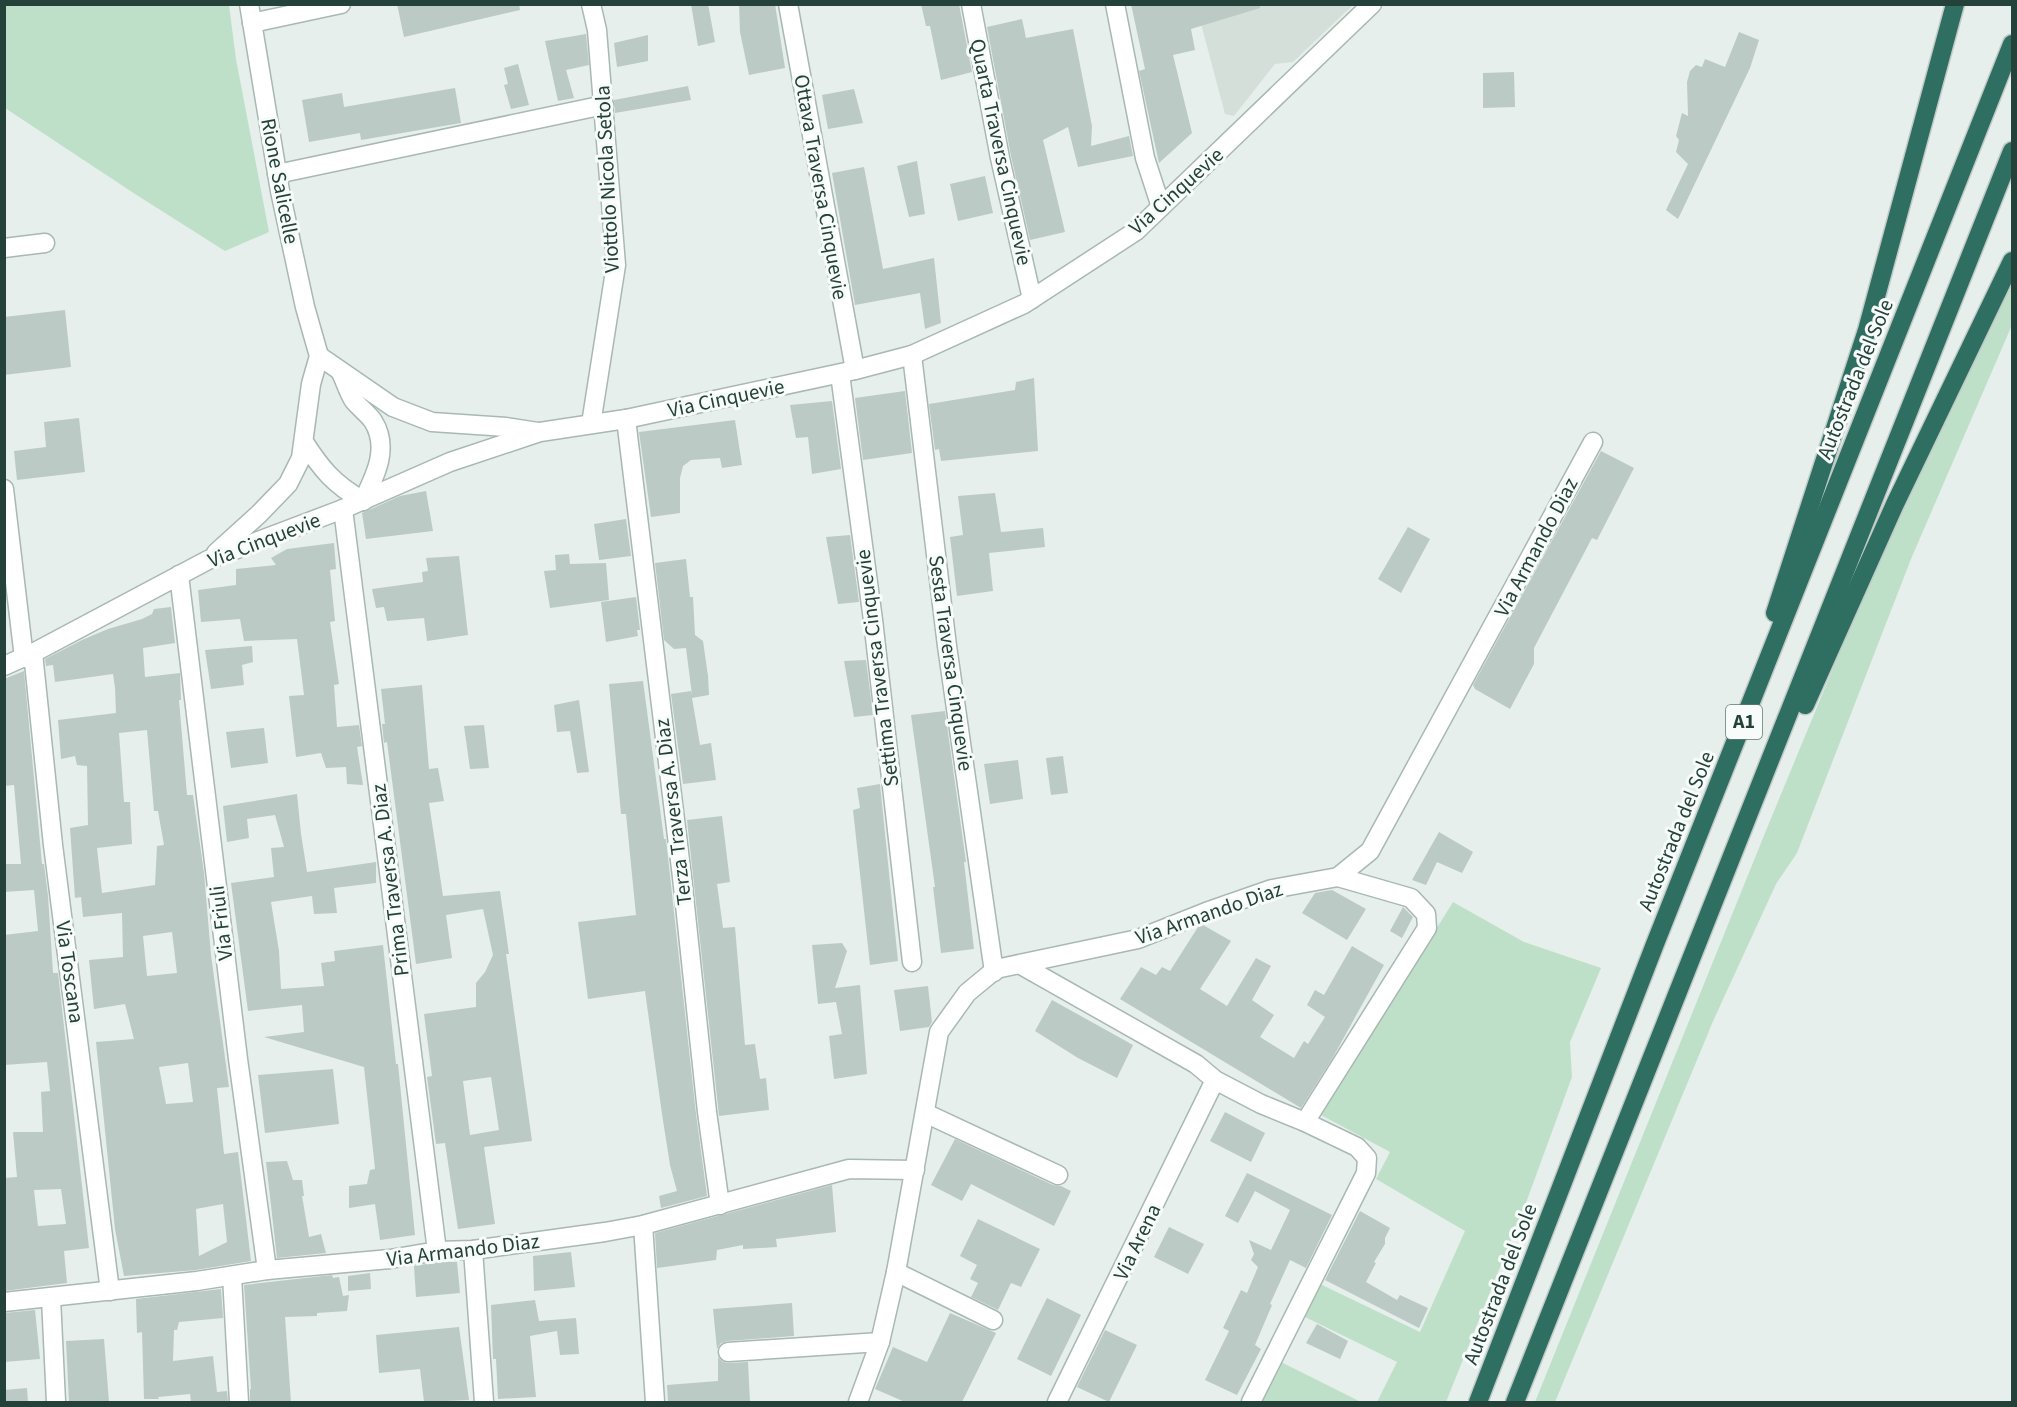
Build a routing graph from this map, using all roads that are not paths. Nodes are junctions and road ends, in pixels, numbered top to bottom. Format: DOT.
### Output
graph roads {
  1 [pos="249,4"];
  2 [pos="341,4"];
  3 [pos="591,4"];
  4 [pos="788,4"];
  5 [pos="971,4"];
  6 [pos="1115,4"];
  7 [pos="1372,4"];
  8 [pos="1955,4"];
  9 [pos="252,23"];
  10 [pos="2013,44"];
  11 [pos="604,105"];
  12 [pos="2013,151"];
  13 [pos="277,174"];
  14 [pos="1161,207"];
  15 [pos="45,243"];
  16 [pos="4,248"];
  17 [pos="2013,261"];
  18 [pos="1032,299"];
  19 [pos="912,355"];
  20 [pos="320,356"];
  21 [pos="340,370"];
  22 [pos="848,372"];
  23 [pos="626,419"];
  24 [pos="591,424"];
  25 [pos="540,432"];
  26 [pos="304,442"];
  27 [pos="1593,442"];
  28 [pos="4,489"];
  29 [pos="363,501"];
  30 [pos="343,509"];
  31 [pos="208,560"];
  32 [pos="179,575"];
  33 [pos="29,655"];
  34 [pos="4,666"];
  35 [pos="1720,783"];
  36 [pos="1338,877"];
  37 [pos="1692,956"];
  38 [pos="912,962"];
  39 [pos="1021,965"];
  40 [pos="994,972"];
  41 [pos="1215,1080"];
  42 [pos="925,1113"];
  43 [pos="1305,1122"];
  44 [pos="915,1170"];
  45 [pos="1058,1175"];
  46 [pos="720,1205"];
  47 [pos="643,1225"];
  48 [pos="473,1250"];
  49 [pos="436,1251"];
  50 [pos="267,1270"];
  51 [pos="896,1272"];
  52 [pos="232,1276"];
  53 [pos="110,1291"];
  54 [pos="51,1298"];
  55 [pos="4,1302"];
  56 [pos="993,1320"];
  57 [pos="880,1342"];
  58 [pos="728,1352"];
  59 [pos="56,1402"];
  60 [pos="239,1402"];
  61 [pos="484,1402"];
  62 [pos="656,1402"];
  63 [pos="858,1402"];
  64 [pos="1057,1402"];
  65 [pos="1251,1402"];
  66 [pos="1478,1402"];
  67 [pos="1515,1402"];
  1 -- 9 [label="street, Rione Salicelle"];
  2 -- 9 [label="street"];
  3 -- 11 [label="street, Viottolo Nicola Setola"];
  4 -- 22 [label="street, Ottava Traversa Cinquevie"];
  5 -- 18 [label="street, Quarta Traversa Cinquevie"];
  6 -- 14 [label="street"];
  7 -- 14 [label="street, Via Cinquevie"];
  8 -- 35 [label="highway"];
  9 -- 13 [label="street, Rione Salicelle"];
  10 -- 35 [label="highway, Autostrada del Sole / A1"];
  11 -- 13 [label="street"];
  11 -- 24 [label="street, Viottolo Nicola Setola"];
  12 -- 37 [label="highway, A1"];
  13 -- 20 [label="street, Rione Salicelle"];
  14 -- 18 [label="street, Via Cinquevie"];
  15 -- 16 [label="street"];
  17 -- 37 [label="highway"];
  18 -- 19 [label="street, Via Cinquevie"];
  19 -- 22 [label="street, Via Cinquevie"];
  19 -- 40 [label="street, Sesta Traversa Cinquevie"];
  20 -- 21 [label="street"];
  20 -- 26 [label="street"];
  21 -- 25 [label="street"];
  21 -- 29 [label="street"];
  22 -- 23 [label="street, Via Cinquevie"];
  22 -- 38 [label="street, Settima Traversa Cinquevie"];
  23 -- 24 [label="street, Via Cinquevie"];
  23 -- 46 [label="street, Terza Traversa A. Diaz"];
  24 -- 25 [label="street, Via Cinquevie"];
  25 -- 29 [label="street, Via Cinquevie"];
  26 -- 29 [label="street"];
  26 -- 31 [label="street"];
  27 -- 36 [label="street, Via Armando Diaz"];
  28 -- 33 [label="street, Via Toscana"];
  29 -- 30 [label="street, Via Cinquevie"];
  30 -- 31 [label="street, Via Cinquevie"];
  30 -- 49 [label="street, Prima Traversa A. Diaz"];
  31 -- 32 [label="street, Via Cinquevie"];
  32 -- 33 [label="street, Via Cinquevie"];
  32 -- 50 [label="street, Via Friuli"];
  33 -- 34 [label="street, Via Cinquevie"];
  33 -- 53 [label="street, Via Toscana"];
  35 -- 66 [label="highway, Autostrada del Sole / A1"];
  36 -- 39 [label="street, Via Armando Diaz"];
  36 -- 43 [label="street"];
  37 -- 67 [label="highway, A1"];
  39 -- 40 [label="street, Via Armando Diaz"];
  39 -- 41 [label="street"];
  40 -- 42 [label="street, Via Armando Diaz"];
  41 -- 43 [label="street"];
  41 -- 64 [label="street, Via Arena"];
  42 -- 44 [label="street, Via Armando Diaz"];
  42 -- 45 [label="street"];
  43 -- 65 [label="street"];
  44 -- 46 [label="street, Via Armando Diaz"];
  44 -- 51 [label="street, Via Armando Diaz"];
  46 -- 47 [label="street, Via Armando Diaz"];
  47 -- 48 [label="street, Via Armando Diaz"];
  47 -- 62 [label="street"];
  48 -- 49 [label="street, Via Armando Diaz"];
  48 -- 61 [label="street"];
  49 -- 50 [label="street, Via Armando Diaz"];
  50 -- 52 [label="street, Via Armando Diaz"];
  51 -- 56 [label="street"];
  51 -- 57 [label="street, Via Armando Diaz"];
  52 -- 53 [label="street, Via Armando Diaz"];
  52 -- 60 [label="street"];
  53 -- 54 [label="street, Via Armando Diaz"];
  54 -- 55 [label="street, Via Armando Diaz"];
  54 -- 59 [label="street"];
  57 -- 58 [label="street"];
  57 -- 63 [label="street, Via Armando Diaz"];
}
